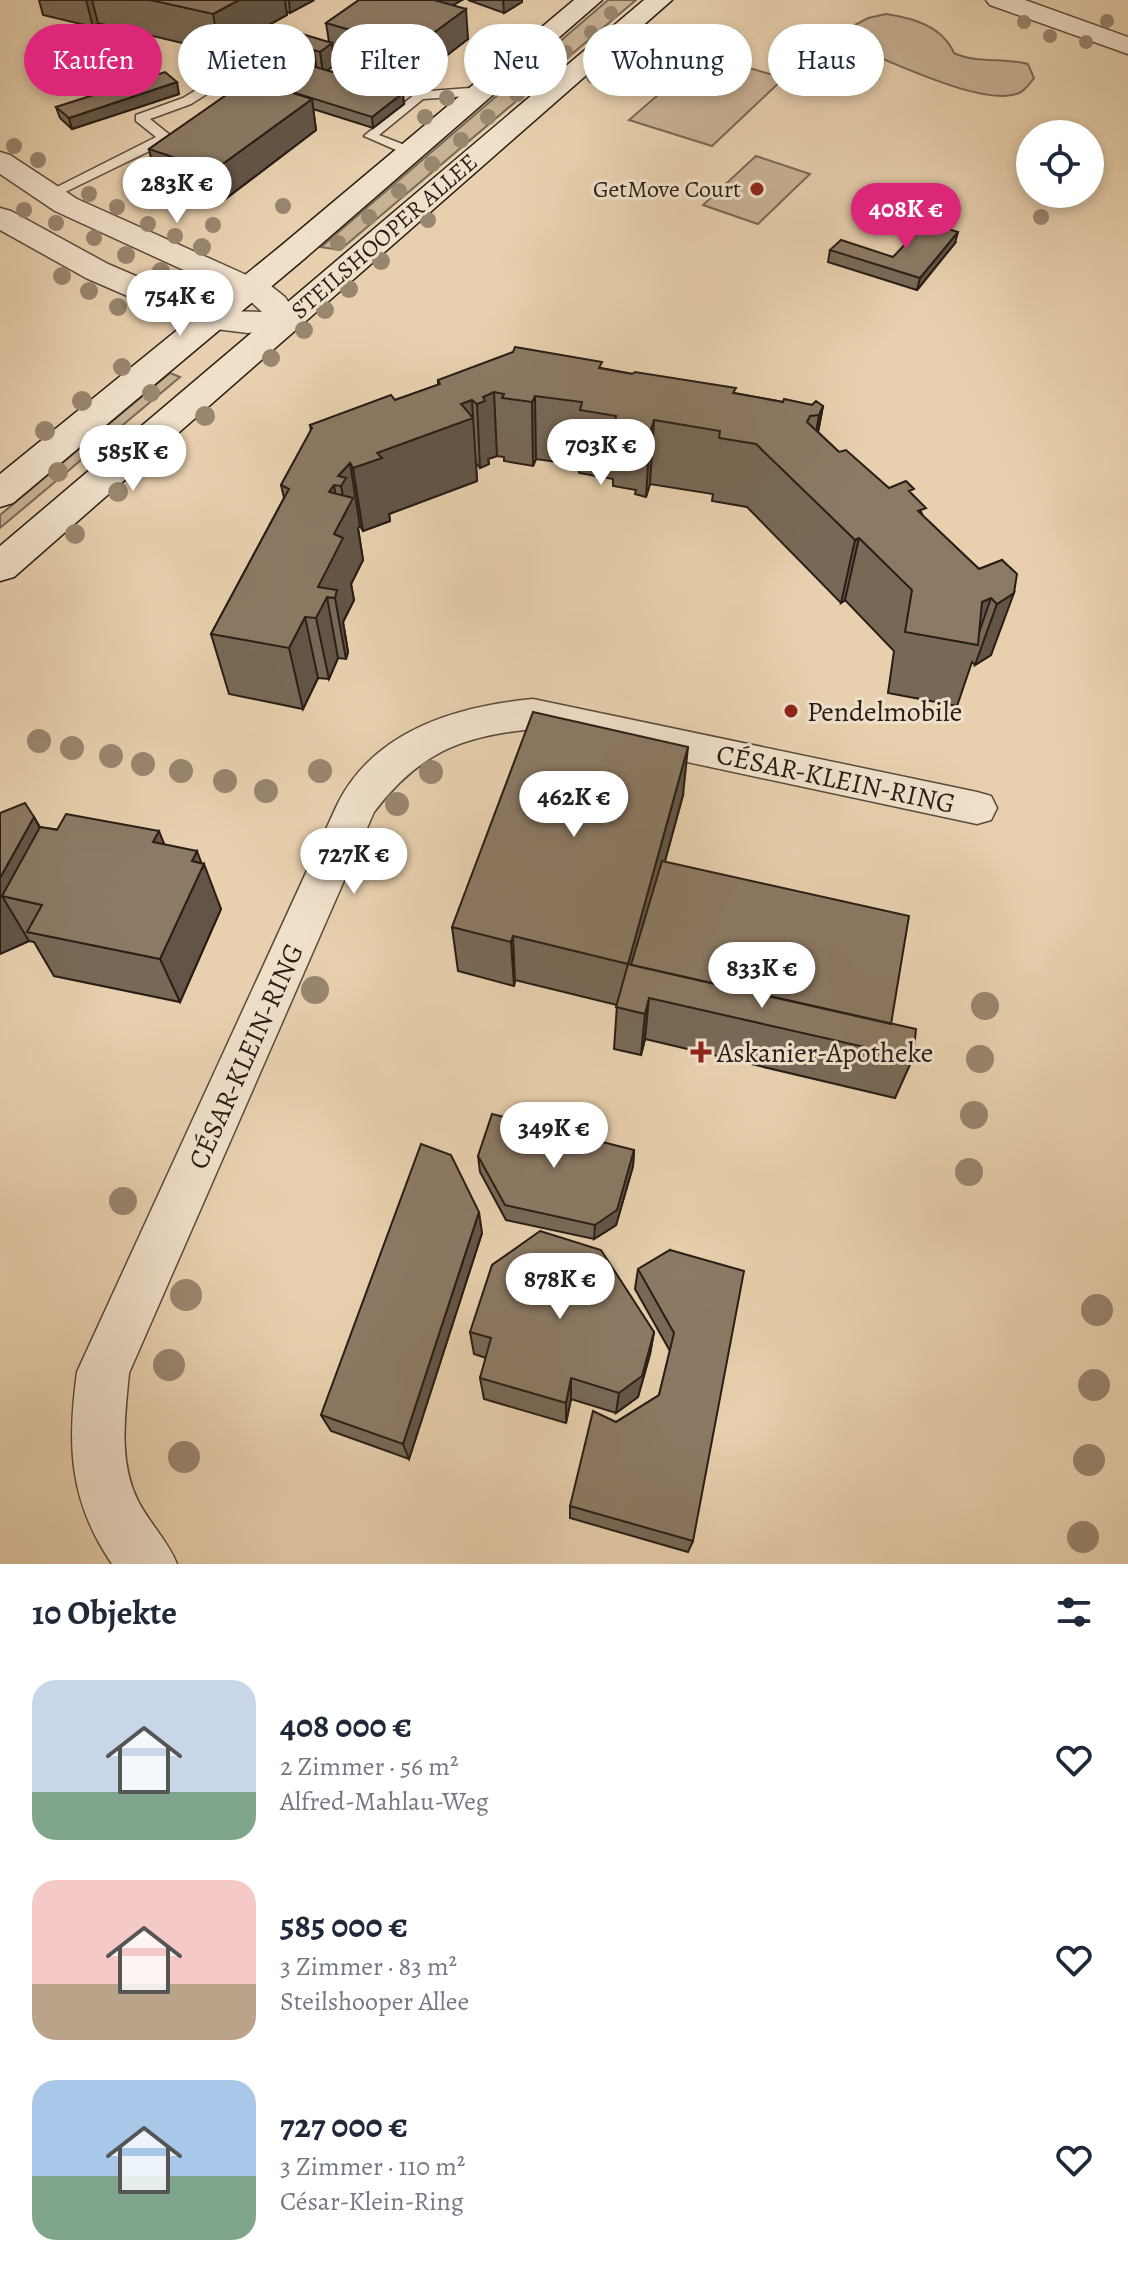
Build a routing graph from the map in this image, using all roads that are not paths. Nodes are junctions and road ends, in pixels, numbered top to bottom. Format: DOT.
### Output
graph roads {
  1 [pos="589,0"];
  2 [pos="659,0"];
  3 [pos="999,0"];
  4 [pos="1073,0"];
  5 [pos="1128,19"];
  6 [pos="561,24"];
  7 [pos="1128,46"];
  8 [pos="196,96"];
  9 [pos="422,96"];
  10 [pos="477,96"];
  11 [pos="410,152"];
  12 [pos="0,161"];
  13 [pos="48,195"];
  14 [pos="0,217"];
  15 [pos="250,288"];
  16 [pos="211,320"];
  17 [pos="285,321"];
  18 [pos="0,494"];
  19 [pos="0,567"];
  20 [pos="977,808"];
  21 [pos="149,1564"];
  1 -- 6 [label="main road, STEILSHOOPER ALLEE"];
  2 -- 17 [label="main road, STEILSHOOPER ALLEE"];
  3 -- 7 [label="main road"];
  4 -- 5 [label="main road"];
  8 -- 13 [label="lane"];
  9 -- 11 [label="lane"];
  10 -- 11 [label="main road, STEILSHOOPER ALLEE"];
  11 -- 15 [label="main road, STEILSHOOPER ALLEE"];
  12 -- 13 [label="main road"];
  13 -- 15 [label="main road"];
  14 -- 16 [label="main road"];
  15 -- 16 [label="main road, STEILSHOOPER ALLEE"];
  15 -- 17 [label="main road"];
  16 -- 17 [label="main road"];
  16 -- 18 [label="main road, STEILSHOOPER ALLEE"];
  17 -- 19 [label="main road, STEILSHOOPER ALLEE"];
  20 -- 21 [label="street, CÉSAR-KLEIN-RING"];
}
